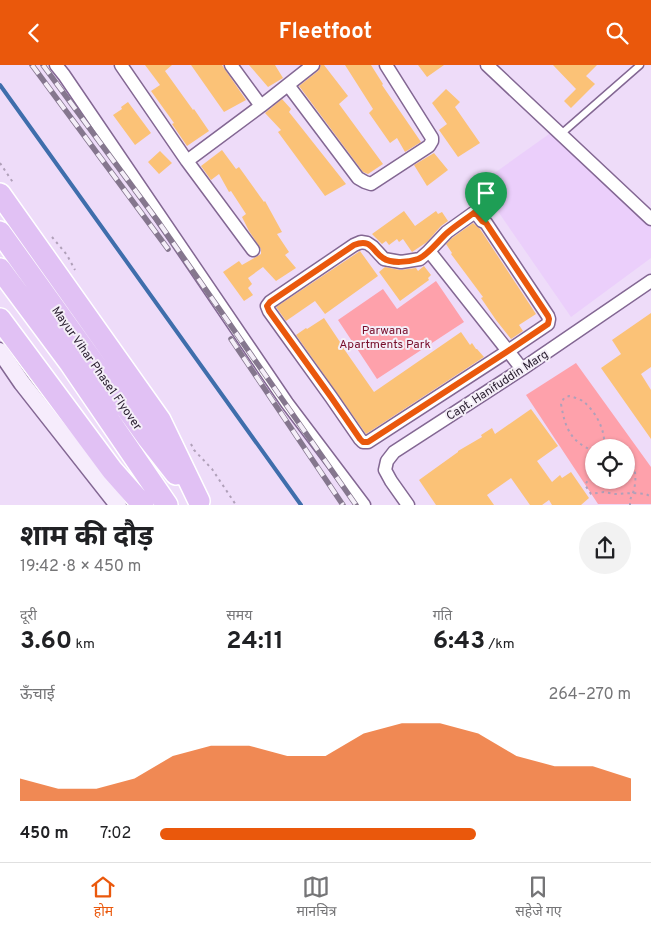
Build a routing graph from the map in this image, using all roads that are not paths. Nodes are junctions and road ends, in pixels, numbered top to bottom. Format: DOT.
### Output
graph roads {
  1 [pos="56,65"];
  2 [pos="121,65"];
  3 [pos="231,65"];
  4 [pos="313,65"];
  5 [pos="386,65"];
  6 [pos="487,65"];
  7 [pos="640,65"];
  8 [pos="288,85"];
  9 [pos="261,106"];
  10 [pos="561,134"];
  11 [pos="186,161"];
  12 [pos="0,194"];
  13 [pos="651,219"];
  14 [pos="0,231"];
  15 [pos="253,250"];
  16 [pos="429,251"];
  17 [pos="0,269"];
  18 [pos="651,281"];
  19 [pos="0,319"];
  20 [pos="0,351"];
  21 [pos="508,351"];
  22 [pos="522,369"];
  23 [pos="200,503"];
  24 [pos="118,505"];
  25 [pos="143,505"];
  26 [pos="167,505"];
  27 [pos="364,505"];
  28 [pos="408,505"];
  1 -- 27 [label="street"];
  2 -- 11 [label="street"];
  3 -- 9 [label="street"];
  4 -- 8 [label="street"];
  5 -- 8 [label="street"];
  6 -- 10 [label="street"];
  7 -- 10 [label="lane"];
  8 -- 9 [label="street"];
  9 -- 11 [label="street"];
  10 -- 13 [label="street"];
  11 -- 15 [label="street"];
  12 -- 23 [label="highway"];
  14 -- 23 [label="highway, Mayur Vihar Phase1 Flyover"];
  16 -- 21 [label="street"];
  16 -- 21 [label="street"];
  16 -- 21 [label="street"];
  17 -- 26 [label="highway, Mayur Vihar Phase1 Flyover"];
  18 -- 22 [label="street, Capt. Hanifuddin Marg"];
  19 -- 25 [label="highway"];
  20 -- 24 [label="street"];
  21 -- 22 [label="street"];
  22 -- 28 [label="street, Capt. Hanifuddin Marg"];
}
